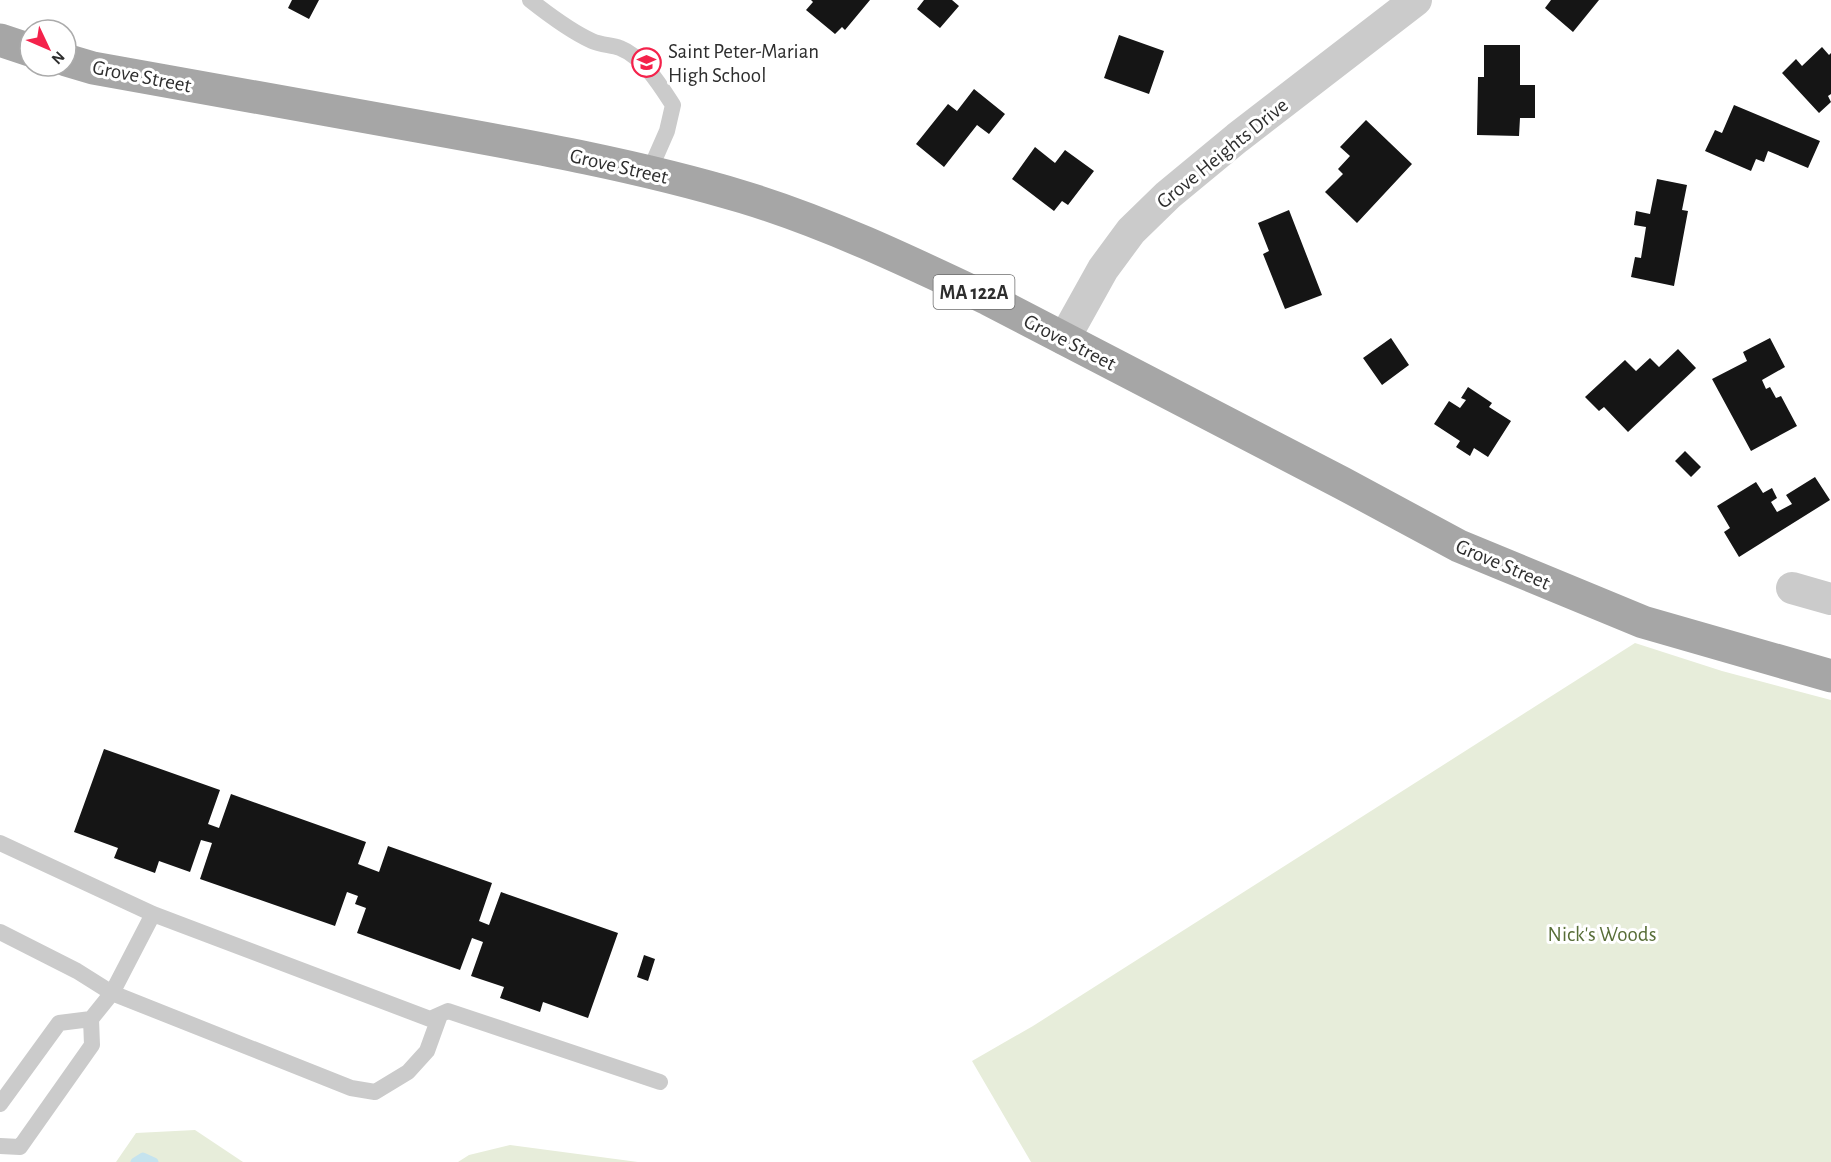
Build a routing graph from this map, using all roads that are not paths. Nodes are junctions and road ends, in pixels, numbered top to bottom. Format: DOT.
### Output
graph roads {
  1 [pos="530,0"];
  2 [pos="1416,0"];
  3 [pos="0,40"];
  4 [pos="18,46"];
  5 [pos="78,64"];
  6 [pos="649,172"];
  7 [pos="1064,339"];
  8 [pos="1792,588"];
  9 [pos="1831,599"];
  10 [pos="1831,676"];
  11 [pos="0,843"];
  12 [pos="153,914"];
  13 [pos="0,932"];
  14 [pos="112,993"];
  15 [pos="440,1015"];
  16 [pos="91,1019"];
  17 [pos="660,1082"];
  18 [pos="0,1104"];
  19 [pos="0,1146"];
  1 -- 6 [label="lane"];
  2 -- 7 [label="street, Grove Heights Drive"];
  3 -- 4 [label="main road"];
  5 -- 6 [label="main road, Grove Street / MA 122A"];
  6 -- 7 [label="main road, Grove Street / MA 122A"];
  7 -- 10 [label="main road, Grove Street / MA 122A"];
  8 -- 9 [label="street"];
  11 -- 12 [label="lane"];
  12 -- 14 [label="lane"];
  12 -- 15 [label="lane"];
  13 -- 14 [label="lane"];
  14 -- 15 [label="lane"];
  14 -- 16 [label="lane"];
  15 -- 17 [label="lane"];
  16 -- 18 [label="lane"];
  16 -- 19 [label="lane"];
}
